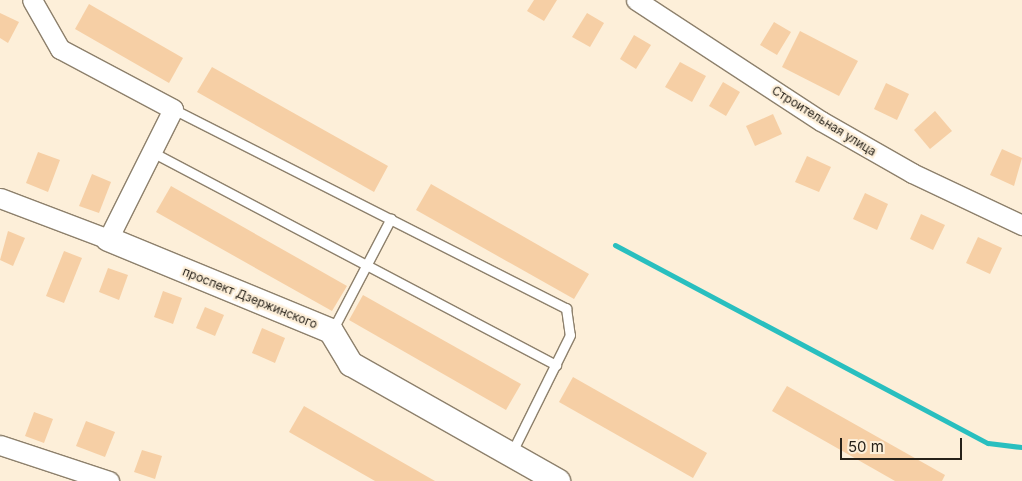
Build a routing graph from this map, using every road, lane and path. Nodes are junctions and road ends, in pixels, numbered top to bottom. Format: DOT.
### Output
graph roads {
  1 [pos="32,0"];
  2 [pos="636,0"];
  3 [pos="173,109"];
  4 [pos="152,152"];
  5 [pos="0,198"];
  6 [pos="391,218"];
  7 [pos="1022,225"];
  8 [pos="108,240"];
  9 [pos="366,265"];
  10 [pos="332,331"];
  11 [pos="556,365"];
  12 [pos="0,445"];
  13 [pos="510,454"];
  14 [pos="108,481"];
  15 [pos="558,481"];
  1 -- 3 [label="street"];
  2 -- 7 [label="street, Строительная улица"];
  3 -- 4 [label="street"];
  3 -- 6 [label="lane"];
  4 -- 8 [label="street"];
  4 -- 9 [label="lane"];
  5 -- 8 [label="street"];
  6 -- 9 [label="lane"];
  6 -- 11 [label="lane"];
  8 -- 10 [label="street, проспект Дзержинского"];
  9 -- 10 [label="lane"];
  9 -- 11 [label="lane"];
  10 -- 13 [label="street, проспект Дзержинского"];
  11 -- 13 [label="lane"];
  12 -- 14 [label="street"];
  13 -- 15 [label="street, проспект Дзержинского"];
}
